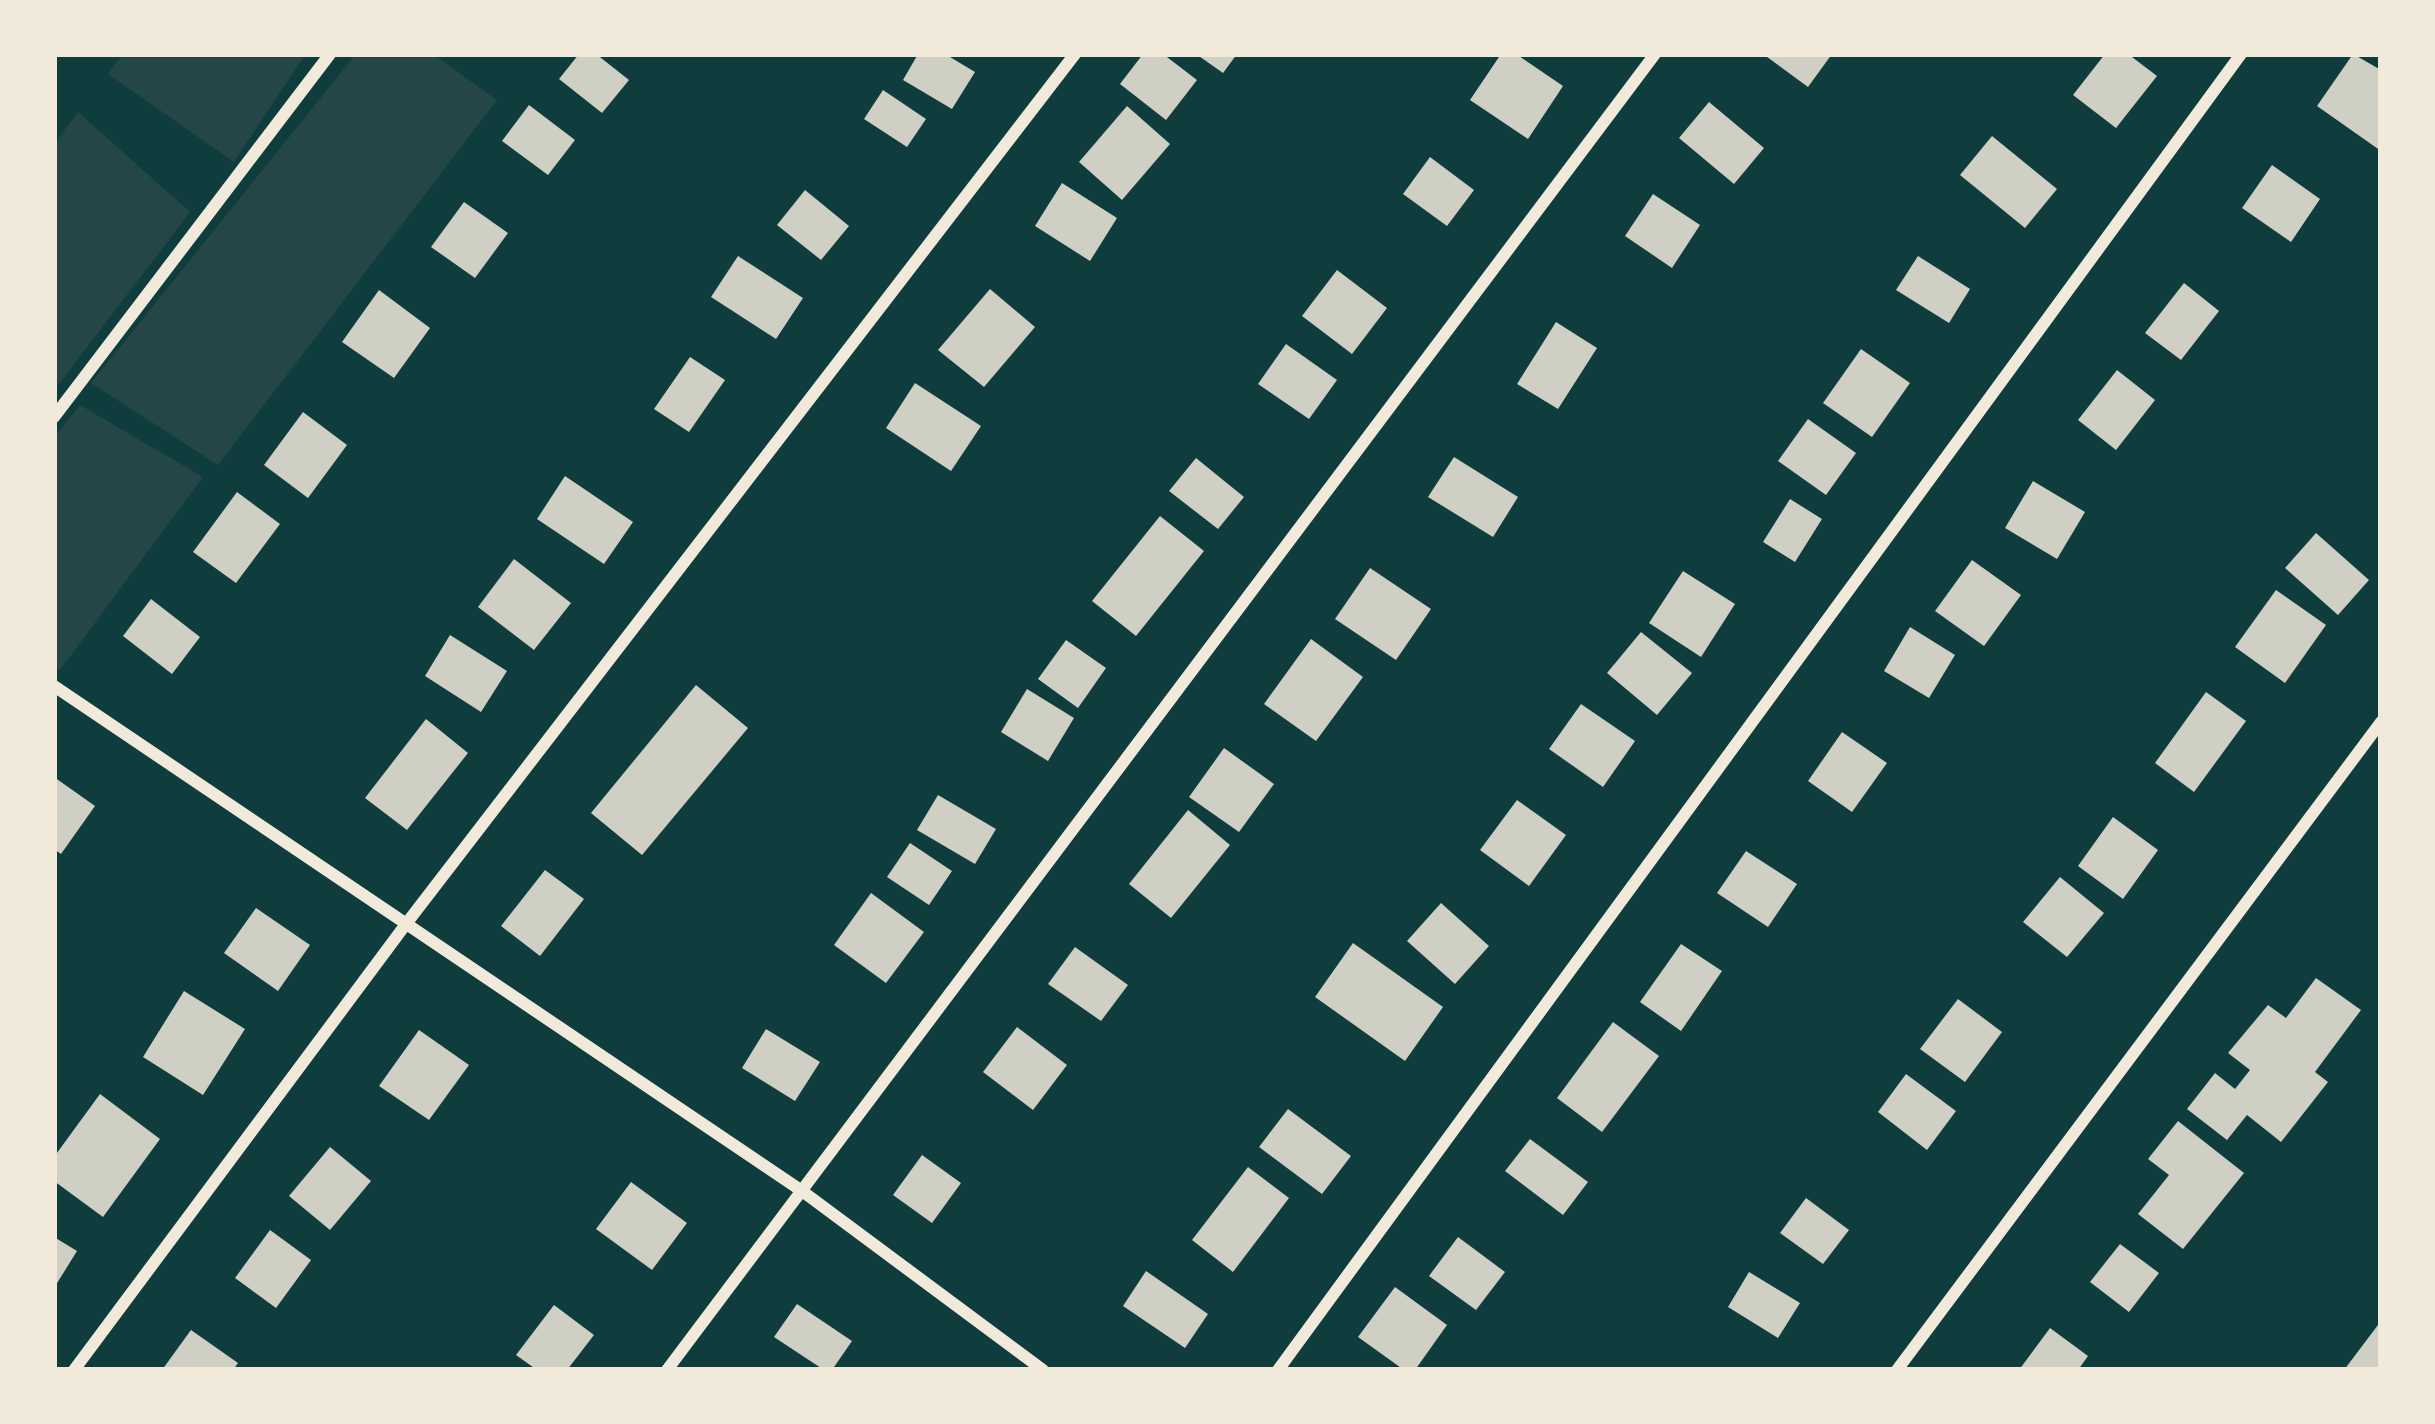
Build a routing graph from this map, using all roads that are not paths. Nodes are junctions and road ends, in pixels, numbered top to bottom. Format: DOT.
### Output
graph roads {
  1 [pos="330,54"];
  2 [pos="1075,54"];
  3 [pos="1655,54"];
  4 [pos="2242,54"];
  5 [pos="54,417"];
  6 [pos="54,686"];
  7 [pos="2381,722"];
  8 [pos="406,924"];
  9 [pos="802,1190"];
  10 [pos="74,1370"];
  11 [pos="668,1370"];
  12 [pos="1043,1370"];
  13 [pos="1278,1370"];
  14 [pos="1897,1370"];
  1 -- 5 [label="street"];
  2 -- 8 [label="street"];
  3 -- 9 [label="street"];
  4 -- 13 [label="street"];
  6 -- 8 [label="street"];
  7 -- 14 [label="street"];
  8 -- 9 [label="street"];
  8 -- 10 [label="street"];
  9 -- 11 [label="street"];
  9 -- 12 [label="street"];
}
